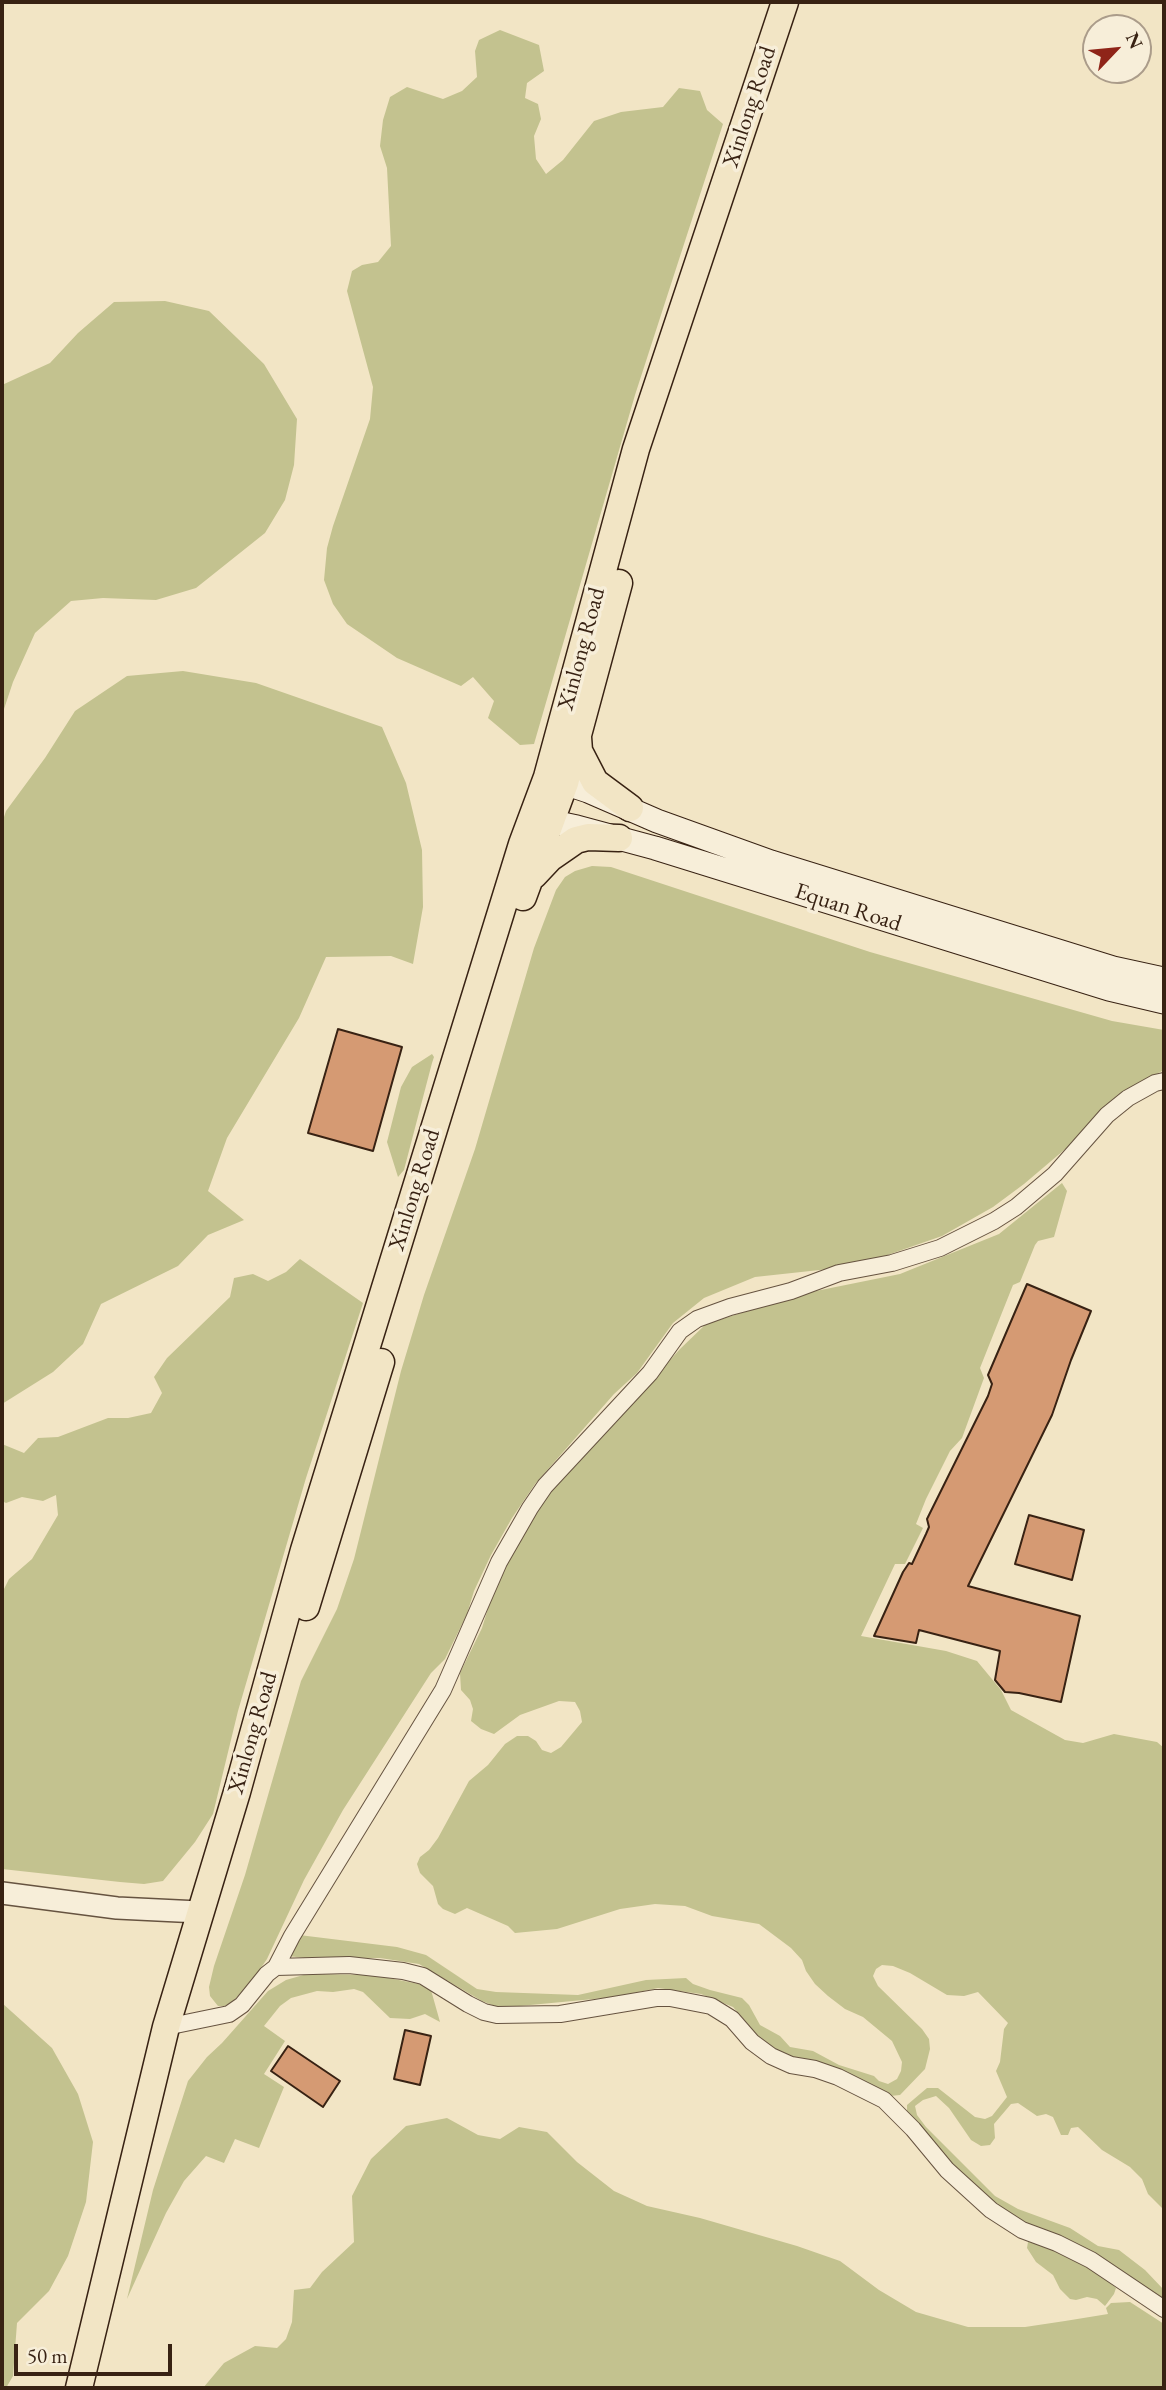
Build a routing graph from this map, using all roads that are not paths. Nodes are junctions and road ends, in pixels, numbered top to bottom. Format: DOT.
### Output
graph roads {
  1 [pos="785,2"];
  2 [pos="796,2"];
  3 [pos="578,736"];
  4 [pos="556,780"];
  5 [pos="630,808"];
  6 [pos="541,820"];
  7 [pos="619,838"];
  8 [pos="528,882"];
  9 [pos="1164,979"];
  10 [pos="1164,1002"];
  11 [pos="1164,1081"];
  12 [pos="2,1893"];
  13 [pos="199,1912"];
  14 [pos="276,1968"];
  15 [pos="175,2026"];
  16 [pos="1164,2309"];
  17 [pos="79,2388"];
  18 [pos="93,2388"];
  1 -- 4 [label="main road, Xinlong Road"];
  2 -- 3 [label="main road, Xinlong Road"];
  3 -- 4 [label="main road, Xinlong Road"];
  3 -- 5 [label="main road"];
  4 -- 5 [label="main road, Equan Road"];
  4 -- 6 [label="main road, Xinlong Road"];
  5 -- 9 [label="main road, Equan Road"];
  6 -- 7 [label="main road, Equan Road"];
  6 -- 8 [label="main road, Xinlong Road"];
  6 -- 13 [label="main road, Xinlong Road"];
  7 -- 8 [label="main road"];
  7 -- 10 [label="main road, Equan Road"];
  8 -- 15 [label="main road, Xinlong Road"];
  11 -- 14 [label="street"];
  12 -- 13 [label="street"];
  13 -- 15 [label="main road, Xinlong Road"];
  14 -- 15 [label="street"];
  14 -- 16 [label="street"];
  15 -- 17 [label="main road, Xinlong Road"];
  15 -- 18 [label="main road, Xinlong Road"];
}
